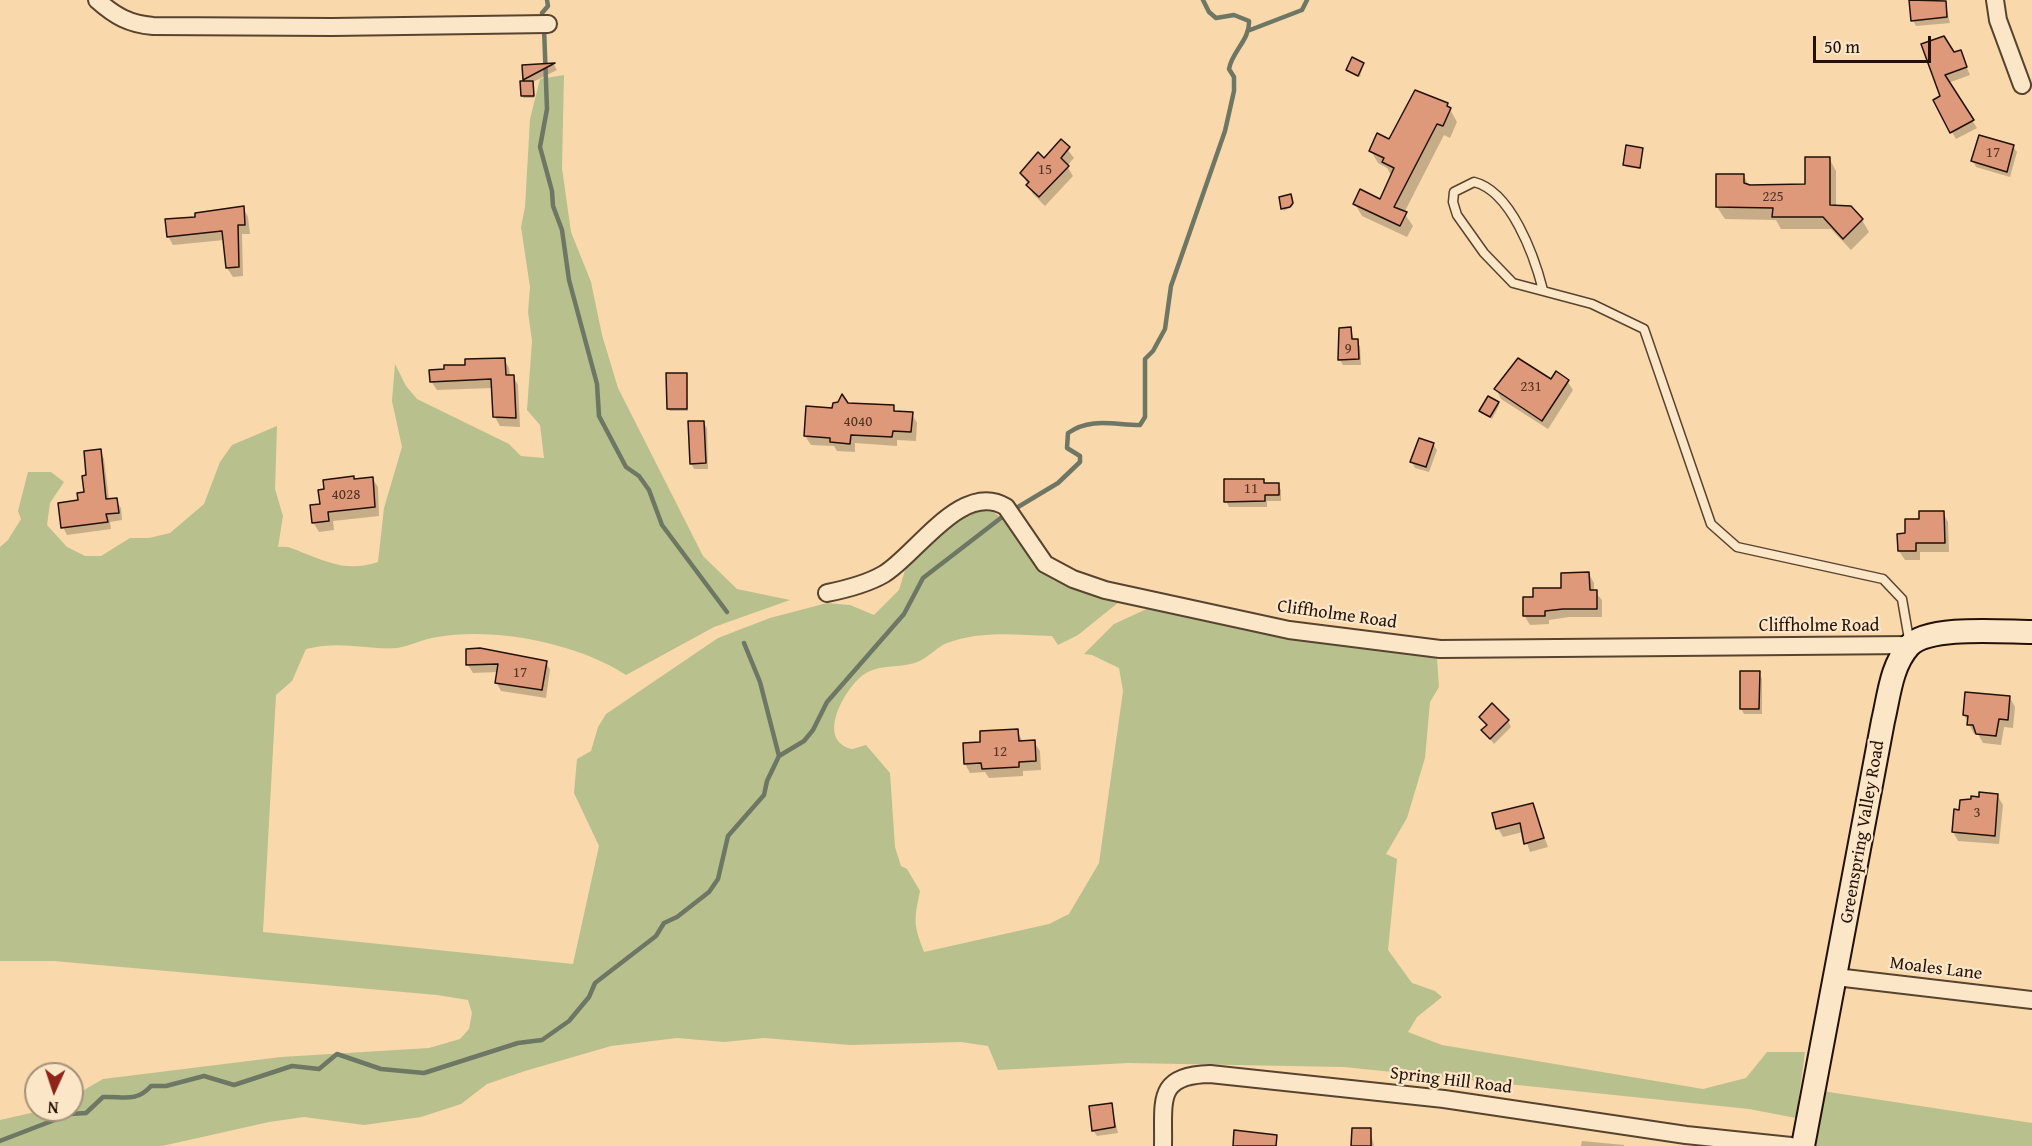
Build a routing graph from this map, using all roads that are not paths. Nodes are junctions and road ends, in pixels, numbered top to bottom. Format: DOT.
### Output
graph roads {
  1 [pos="97,0"];
  2 [pos="1995,0"];
  3 [pos="543,24"];
  4 [pos="2022,85"];
  5 [pos="1542,290"];
  6 [pos="827,593"];
  7 [pos="2032,632"];
  8 [pos="1910,645"];
  9 [pos="1836,977"];
  10 [pos="2032,1000"];
  11 [pos="1163,1146"];
  12 [pos="1791,1146"];
  13 [pos="1803,1146"];
  1 -- 3 [label="street"];
  2 -- 4 [label="street"];
  5 -- 5 [label="lane"];
  5 -- 8 [label="lane"];
  6 -- 8 [label="street, Cliffholme Road"];
  7 -- 8 [label="main road"];
  8 -- 9 [label="main road, Greenspring Valley Road"];
  9 -- 10 [label="street, Moales Lane"];
  9 -- 13 [label="main road, Greenspring Valley Road"];
  11 -- 12 [label="street, Spring Hill Road"];
}
